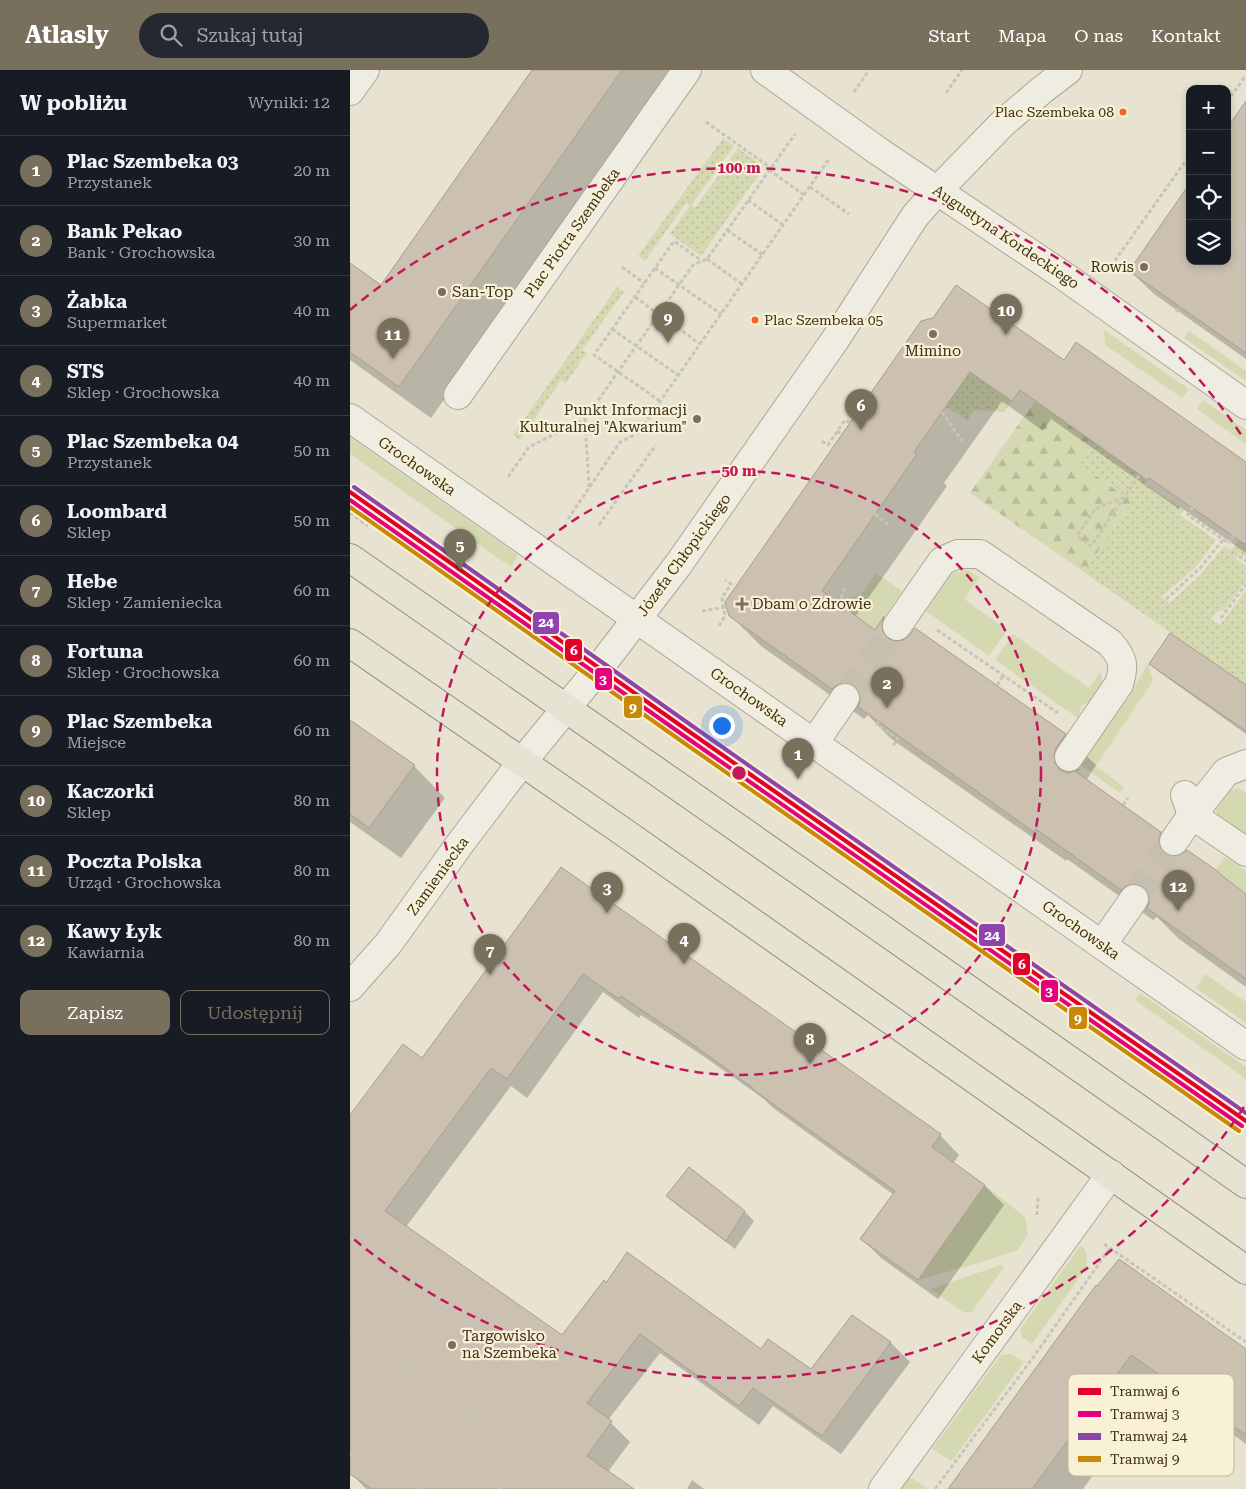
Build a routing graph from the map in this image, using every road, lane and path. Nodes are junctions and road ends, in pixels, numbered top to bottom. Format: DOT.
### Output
graph roads {
  1 [pos="365,70"];
  2 [pos="687,70"];
  3 [pos="765,70"];
  4 [pos="869,70"];
  5 [pos="962,70"];
  6 [pos="1068,70"];
  7 [pos="1246,75"];
  8 [pos="350,91"];
  9 [pos="854,93"];
  10 [pos="946,93"];
  11 [pos="1231,96"];
  12 [pos="706,122"];
  13 [pos="790,140"];
  14 [pos="831,157"];
  15 [pos="1186,161"];
  16 [pos="770,169"];
  17 [pos="810,187"];
  18 [pos="937,191"];
  19 [pos="804,195"];
  20 [pos="748,200"];
  21 [pos="849,214"];
  22 [pos="784,225"];
  23 [pos="1246,229"];
  24 [pos="727,230"];
  25 [pos="1231,251"];
  26 [pos="762,255"];
  27 [pos="707,259"];
  28 [pos="702,261"];
  29 [pos="1220,265"];
  30 [pos="1225,265"];
  31 [pos="1111,266"];
  32 [pos="622,267"];
  33 [pos="655,268"];
  34 [pos="1226,270"];
  35 [pos="644,283"];
  36 [pos="742,284"];
  37 [pos="679,285"];
  38 [pos="635,297"];
  39 [pos="1176,312"];
  40 [pos="659,314"];
  41 [pos="721,314"];
  42 [pos="612,328"];
  43 [pos="700,344"];
  44 [pos="636,345"];
  45 [pos="618,372"];
  46 [pos="678,375"];
  47 [pos="458,396"];
  48 [pos="660,401"];
  49 [pos="1246,405"];
  50 [pos="942,412"];
  51 [pos="350,418"];
  52 [pos="585,419"];
  53 [pos="850,423"];
  54 [pos="838,431"];
  55 [pos="842,434"];
  56 [pos="822,441"];
  57 [pos="962,441"];
  58 [pos="656,445"];
  59 [pos="1140,474"];
  60 [pos="508,477"];
  61 [pos="589,488"];
  62 [pos="1124,498"];
  63 [pos="1193,508"];
  64 [pos="875,514"];
  65 [pos="568,519"];
  66 [pos="889,525"];
  67 [pos="599,526"];
  68 [pos="1233,536"];
  69 [pos="1223,540"];
  70 [pos="1239,556"];
  71 [pos="350,558"];
  72 [pos="1246,561"];
  73 [pos="725,580"];
  74 [pos="1246,584"];
  75 [pos="845,588"];
  76 [pos="1166,599"];
  77 [pos="840,604"];
  78 [pos="725,608"];
  79 [pos="702,611"];
  80 [pos="902,618"];
  81 [pos="1221,618"];
  82 [pos="637,620"];
  83 [pos="719,626"];
  84 [pos="350,643"];
  85 [pos="1003,676"];
  86 [pos="997,685"];
  87 [pos="845,698"];
  88 [pos="566,709"];
  89 [pos="1062,716"];
  90 [pos="879,722"];
  91 [pos="814,742"];
  92 [pos="892,747"];
  93 [pos="1069,757"];
  94 [pos="522,762"];
  95 [pos="1246,764"];
  96 [pos="1128,798"];
  97 [pos="1123,805"];
  98 [pos="1188,805"];
  99 [pos="1174,841"];
  100 [pos="1246,852"];
  101 [pos="1134,899"];
  102 [pos="1102,945"];
  103 [pos="350,987"];
  104 [pos="1246,1046"];
  105 [pos="1111,1174"];
  106 [pos="1246,1184"];
  107 [pos="1075,1224"];
  108 [pos="350,1237"];
  109 [pos="1110,1248"];
  110 [pos="1246,1270"];
  111 [pos="350,1330"];
  112 [pos="1246,1342"];
  113 [pos="410,1370"];
  114 [pos="472,1413"];
  115 [pos="514,1441"];
  116 [pos="350,1456"];
  117 [pos="418,1489"];
  118 [pos="500,1489"];
  119 [pos="882,1489"];
  120 [pos="935,1489"];
  1 -- 8 [label="street"];
  2 -- 47 [label="street, Plac Piotra Szembeka"];
  3 -- 18 [label="street, Augustyna Kordeckiego"];
  4 -- 9 [label="path"];
  5 -- 10 [label="path"];
  6 -- 18 [label="street, Józefa Chłopickiego"];
  7 -- 11 [label="path"];
  12 -- 16 [label="path"];
  13 -- 16 [label="path"];
  14 -- 17 [label="path"];
  15 -- 31 [label="path"];
  16 -- 19 [label="path"];
  16 -- 20 [label="path"];
  17 -- 19 [label="path"];
  17 -- 21 [label="path"];
  18 -- 49 [label="street, Augustyna Kordeckiego"];
  18 -- 82 [label="street, Józefa Chłopickiego"];
  19 -- 22 [label="path"];
  20 -- 22 [label="path"];
  20 -- 24 [label="path"];
  22 -- 26 [label="path"];
  23 -- 25 [label="path"];
  24 -- 26 [label="path"];
  24 -- 27 [label="path"];
  26 -- 36 [label="path"];
  27 -- 28 [label="path"];
  27 -- 36 [label="path"];
  28 -- 33 [label="path"];
  28 -- 37 [label="path"];
  29 -- 39 [label="path"];
  30 -- 34 [label="path"];
  32 -- 35 [label="path"];
  33 -- 35 [label="path"];
  33 -- 37 [label="path"];
  35 -- 38 [label="path"];
  36 -- 41 [label="path"];
  37 -- 40 [label="path"];
  37 -- 41 [label="path"];
  38 -- 40 [label="path"];
  38 -- 42 [label="path"];
  40 -- 43 [label="path"];
  40 -- 44 [label="path"];
  41 -- 43 [label="path"];
  42 -- 44 [label="path"];
  42 -- 45 [label="path"];
  43 -- 46 [label="path"];
  44 -- 45 [label="path"];
  44 -- 46 [label="path"];
  45 -- 48 [label="path"];
  45 -- 52 [label="path"];
  46 -- 48 [label="path"];
  48 -- 61 [label="path"];
  50 -- 57 [label="path"];
  51 -- 82 [label="street, Grochowska"];
  52 -- 60 [label="path"];
  52 -- 61 [label="path"];
  53 -- 54 [label="path"];
  54 -- 55 [label="path"];
  54 -- 56 [label="path"];
  58 -- 67 [label="path"];
  59 -- 62 [label="path"];
  61 -- 65 [label="path"];
  62 -- 62 [label="path"];
  63 -- 69 [label="path"];
  64 -- 66 [label="path"];
  68 -- 69 [label="path"];
  69 -- 76 [label="path"];
  70 -- 72 [label="path"];
  71 -- 88 [label="main road"];
  73 -- 78 [label="path"];
  74 -- 81 [label="path"];
  75 -- 77 [label="path"];
  78 -- 79 [label="path"];
  78 -- 83 [label="path"];
  80 -- 85 [label="path"];
  80 -- 93 [label="street"];
  82 -- 88 [label="street, Józefa Chłopickiego"];
  82 -- 91 [label="street, Grochowska"];
  84 -- 94 [label="main road"];
  85 -- 86 [label="path"];
  85 -- 89 [label="path"];
  87 -- 91 [label="street"];
  88 -- 94 [label="street, Józefa Chłopickiego"];
  88 -- 106 [label="main road"];
  90 -- 92 [label="path"];
  91 -- 102 [label="street, Grochowska"];
  94 -- 103 [label="street, Zamieniecka"];
  94 -- 105 [label="main road"];
  95 -- 98 [label="street"];
  96 -- 97 [label="path"];
  98 -- 99 [label="street"];
  98 -- 100 [label="street"];
  101 -- 102 [label="street"];
  102 -- 104 [label="street, Grochowska"];
  105 -- 107 [label="street, Komorska"];
  105 -- 110 [label="main road"];
  107 -- 109 [label="path"];
  107 -- 119 [label="street, Komorska"];
  108 -- 115 [label="path"];
  109 -- 112 [label="path"];
  109 -- 120 [label="path"];
  111 -- 113 [label="path"];
  113 -- 114 [label="path"];
  113 -- 116 [label="path"];
  114 -- 115 [label="path"];
  114 -- 117 [label="path"];
  115 -- 118 [label="path"];
}
